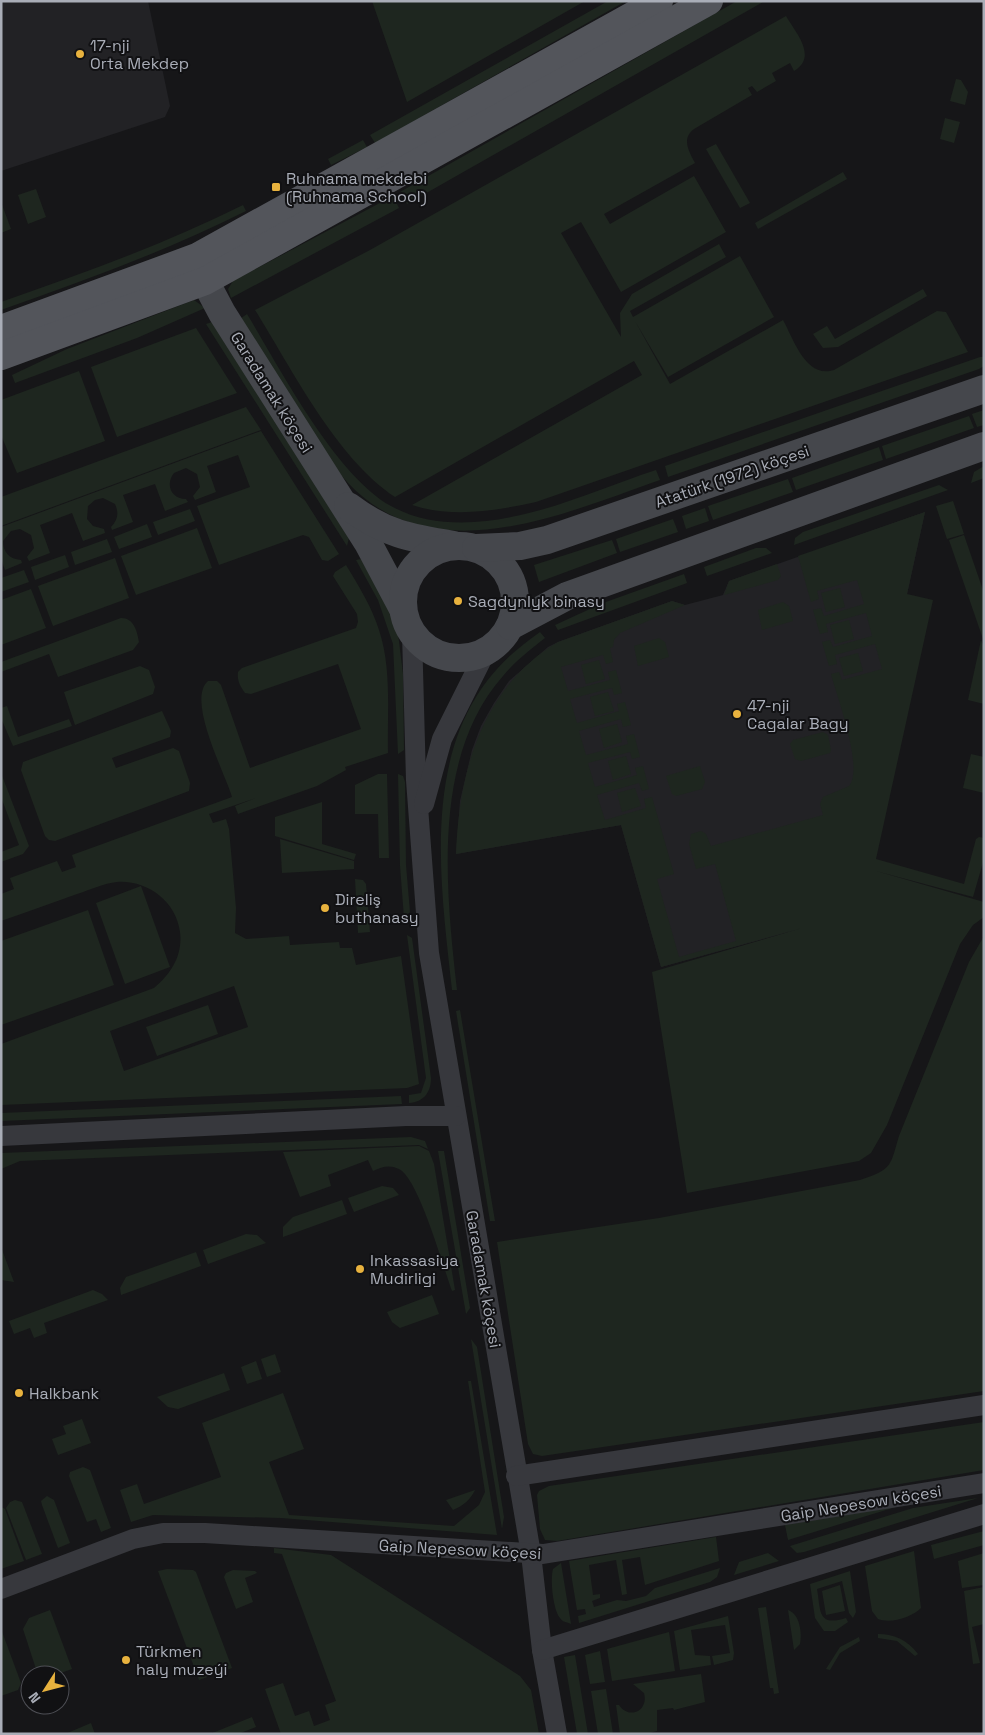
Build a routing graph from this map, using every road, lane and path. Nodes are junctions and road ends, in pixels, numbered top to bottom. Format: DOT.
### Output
graph roads {
  1 [pos="659,1"];
  2 [pos="709,1"];
  3 [pos="205,281"];
  4 [pos="1,329"];
  5 [pos="1,356"];
  6 [pos="984,389"];
  7 [pos="984,446"];
  8 [pos="341,501"];
  9 [pos="467,547"];
  10 [pos="407,621"];
  11 [pos="510,626"];
  12 [pos="486,651"];
  13 [pos="420,823"];
  14 [pos="456,1116"];
  15 [pos="1,1136"];
  16 [pos="984,1405"];
  17 [pos="516,1476"];
  18 [pos="984,1483"];
  19 [pos="984,1514"];
  20 [pos="531,1554"];
  21 [pos="1,1589"];
  22 [pos="542,1650"];
  23 [pos="558,1734"];
  1 -- 4 [label="main road"];
  2 -- 3 [label="main road"];
  3 -- 5 [label="main road"];
  3 -- 8 [label="main road, Garadamak köçesi"];
  6 -- 9 [label="main road, Atatürk (1972) köçesi"];
  7 -- 11 [label="main road"];
  8 -- 9 [label="main road, Garadamak köçesi"];
  8 -- 10 [label="main road, Garadamak köçesi"];
  9 -- 10 [label="main road"];
  9 -- 11 [label="main road"];
  10 -- 12 [label="main road"];
  10 -- 13 [label="street, Garadamak köçesi"];
  11 -- 12 [label="main road"];
  12 -- 13 [label="street, Garadamak köçesi"];
  13 -- 14 [label="street, Garadamak köçesi"];
  14 -- 15 [label="street"];
  14 -- 17 [label="street, Garadamak köçesi"];
  16 -- 17 [label="street"];
  17 -- 20 [label="street, Garadamak köçesi"];
  18 -- 20 [label="street, Gaip Nepesow köçesi"];
  19 -- 22 [label="street"];
  20 -- 21 [label="street, Gaip Nepesow köçesi"];
  20 -- 22 [label="street, Garadamak köçesi"];
  22 -- 23 [label="street, Garadamak köçesi"];
}
